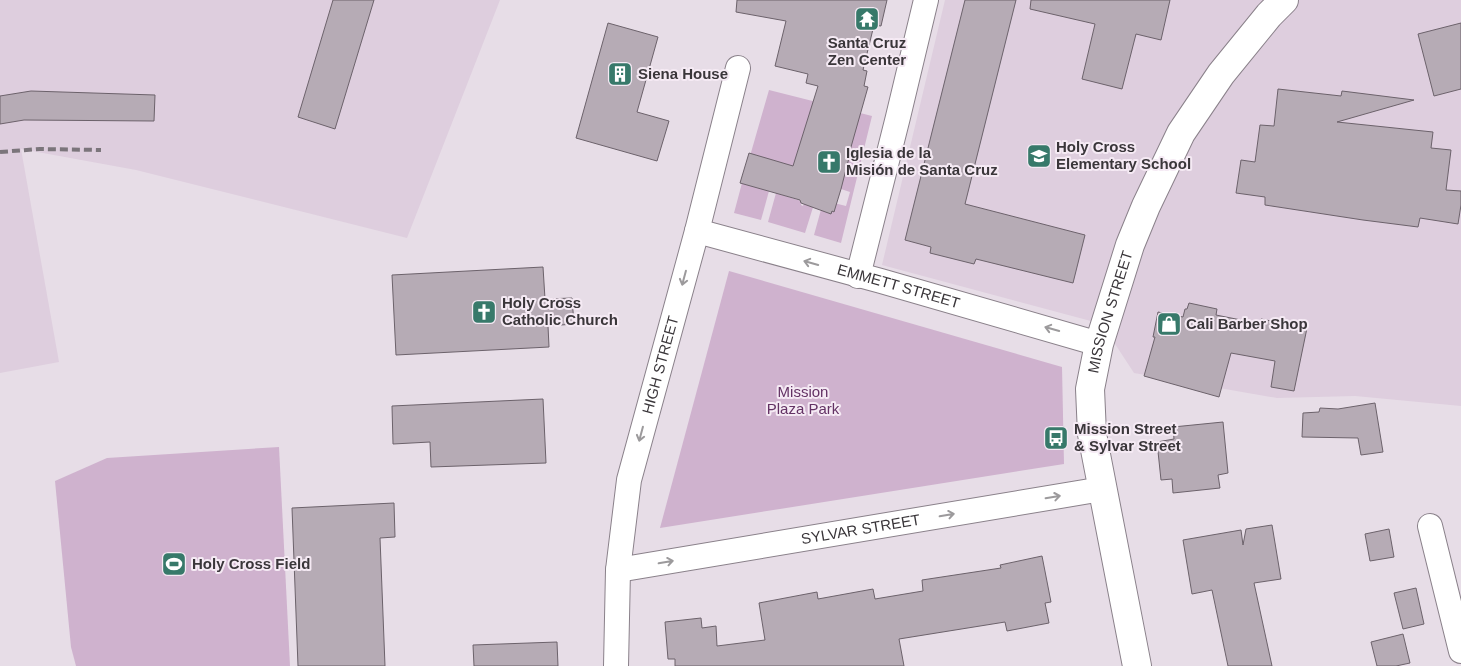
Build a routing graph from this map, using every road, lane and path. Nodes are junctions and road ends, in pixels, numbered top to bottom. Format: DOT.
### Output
graph roads {
  1 [pos="926,0"];
  2 [pos="1284,0"];
  3 [pos="738,68"];
  4 [pos="697,231"];
  5 [pos="858,276"];
  6 [pos="1099,344"];
  7 [pos="1102,489"];
  8 [pos="1430,526"];
  9 [pos="618,570"];
  10 [pos="1461,651"];
  11 [pos="616,666"];
  12 [pos="1137,666"];
  1 -- 5 [label="street"];
  2 -- 6 [label="main road, MISSION STREET"];
  3 -- 4 [label="street, HIGH STREET"];
  5 -- 4 [label="street, EMMETT STREET, one-way"];
  4 -- 9 [label="street, HIGH STREET, one-way"];
  6 -- 5 [label="street, EMMETT STREET, one-way"];
  6 -- 7 [label="main road, MISSION STREET"];
  9 -- 7 [label="street, SYLVAR STREET, one-way"];
  7 -- 12 [label="main road, MISSION STREET"];
  8 -- 10 [label="street"];
  9 -- 11 [label="street, HIGH STREET"];
}
